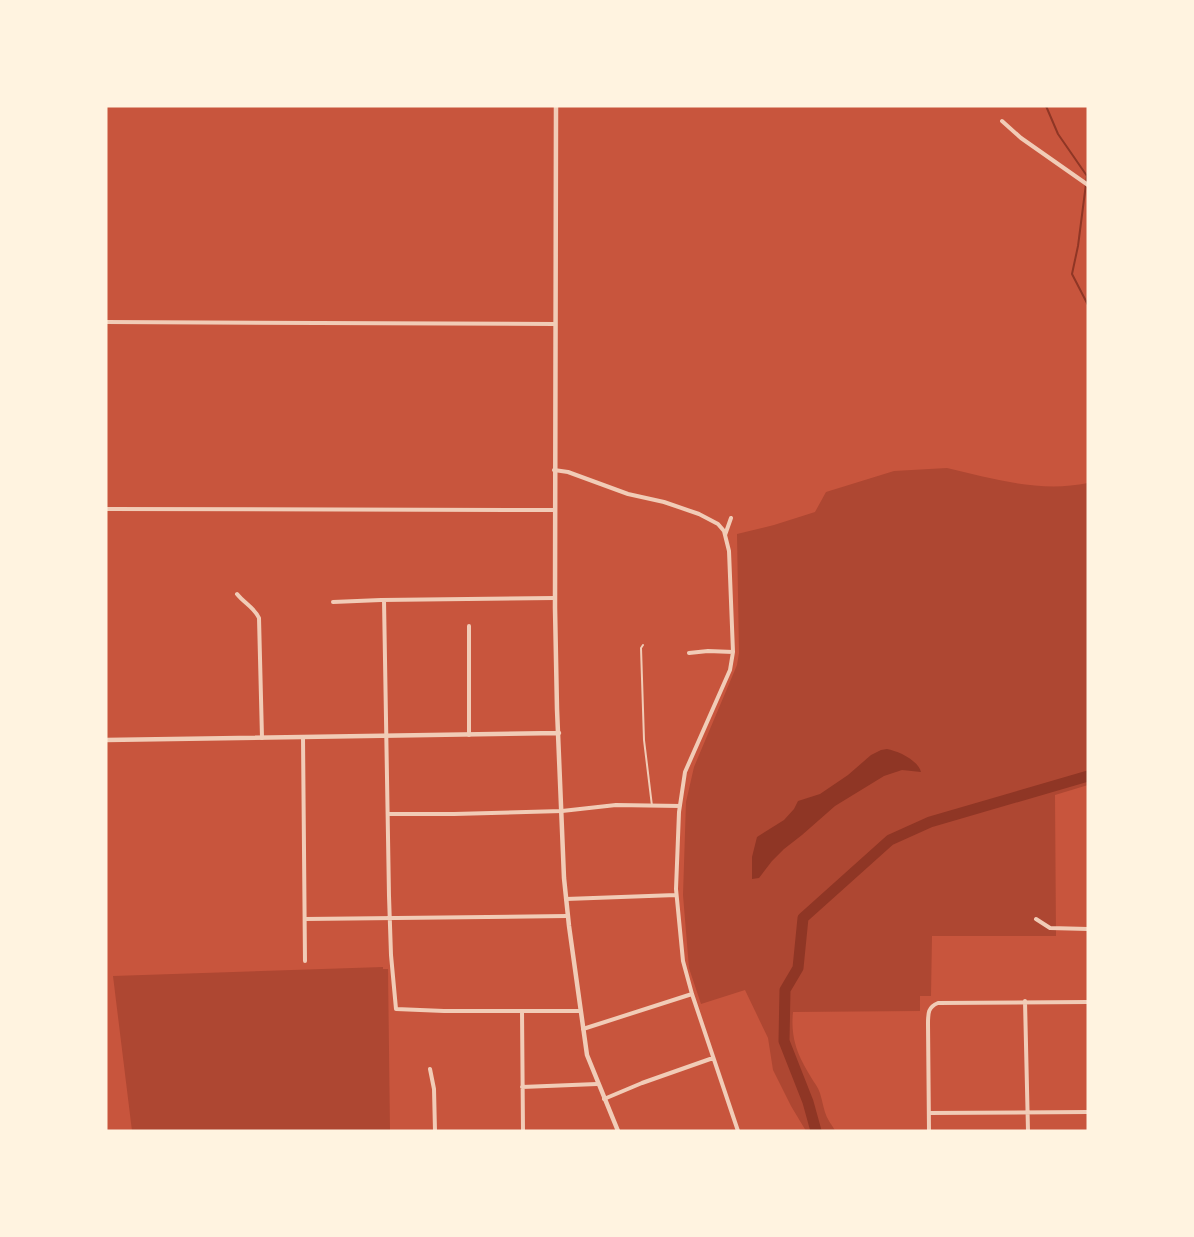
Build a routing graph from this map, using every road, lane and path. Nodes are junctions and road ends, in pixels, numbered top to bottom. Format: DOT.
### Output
graph roads {
  1 [pos="556,106"];
  2 [pos="1002,121"];
  3 [pos="1086,183"];
  4 [pos="106,322"];
  5 [pos="555,324"];
  6 [pos="554,470"];
  7 [pos="106,509"];
  8 [pos="554,510"];
  9 [pos="731,518"];
  10 [pos="725,535"];
  11 [pos="237,594"];
  12 [pos="555,598"];
  13 [pos="384,600"];
  14 [pos="333,602"];
  15 [pos="469,626"];
  16 [pos="643,645"];
  17 [pos="733,652"];
  18 [pos="688,653"];
  19 [pos="559,733"];
  20 [pos="469,735"];
  21 [pos="386,736"];
  22 [pos="302,737"];
  23 [pos="262,738"];
  24 [pos="106,740"];
  25 [pos="652,806"];
  26 [pos="680,806"];
  27 [pos="562,811"];
  28 [pos="388,814"];
  29 [pos="676,894"];
  30 [pos="566,899"];
  31 [pos="568,916"];
  32 [pos="390,918"];
  33 [pos="305,919"];
  34 [pos="1036,919"];
  35 [pos="1088,928"];
  36 [pos="305,961"];
  37 [pos="692,994"];
  38 [pos="1025,1002"];
  39 [pos="1088,1002"];
  40 [pos="522,1011"];
  41 [pos="580,1011"];
  42 [pos="583,1029"];
  43 [pos="713,1058"];
  44 [pos="430,1069"];
  45 [pos="597,1084"];
  46 [pos="522,1087"];
  47 [pos="604,1099"];
  48 [pos="1028,1112"];
  49 [pos="1088,1112"];
  50 [pos="929,1113"];
  51 [pos="436,1131"];
  52 [pos="523,1131"];
  53 [pos="618,1131"];
  54 [pos="738,1131"];
  55 [pos="929,1131"];
  56 [pos="1028,1131"];
  1 -- 5 [label="street"];
  2 -- 3 [label="street"];
  4 -- 5 [label="street"];
  5 -- 6 [label="street"];
  6 -- 8 [label="street"];
  6 -- 10 [label="street"];
  7 -- 8 [label="street"];
  8 -- 12 [label="street"];
  9 -- 10 [label="street"];
  10 -- 17 [label="street"];
  11 -- 23 [label="street"];
  12 -- 13 [label="street"];
  12 -- 19 [label="street"];
  13 -- 14 [label="street"];
  13 -- 21 [label="street"];
  15 -- 20 [label="street"];
  16 -- 25 [label="lane"];
  17 -- 18 [label="street"];
  17 -- 26 [label="street"];
  19 -- 20 [label="street"];
  19 -- 27 [label="street"];
  20 -- 21 [label="street"];
  21 -- 22 [label="street"];
  21 -- 28 [label="street"];
  22 -- 23 [label="street"];
  22 -- 33 [label="street"];
  23 -- 24 [label="street"];
  25 -- 26 [label="street"];
  25 -- 27 [label="street"];
  26 -- 29 [label="street"];
  27 -- 28 [label="street"];
  27 -- 30 [label="street"];
  28 -- 32 [label="street"];
  29 -- 30 [label="street"];
  29 -- 37 [label="street"];
  30 -- 31 [label="street"];
  31 -- 32 [label="street"];
  31 -- 41 [label="street"];
  32 -- 33 [label="street"];
  32 -- 40 [label="street"];
  33 -- 36 [label="street"];
  34 -- 35 [label="street"];
  37 -- 42 [label="street"];
  37 -- 43 [label="street"];
  38 -- 39 [label="street"];
  38 -- 48 [label="street"];
  38 -- 50 [label="street"];
  40 -- 41 [label="street"];
  40 -- 46 [label="street"];
  41 -- 42 [label="street"];
  42 -- 45 [label="street"];
  43 -- 47 [label="street"];
  43 -- 54 [label="street"];
  44 -- 51 [label="street"];
  45 -- 46 [label="street"];
  45 -- 47 [label="street"];
  46 -- 52 [label="street"];
  47 -- 53 [label="street"];
  48 -- 49 [label="street"];
  48 -- 50 [label="street"];
  48 -- 56 [label="street"];
  50 -- 55 [label="street"];
}
